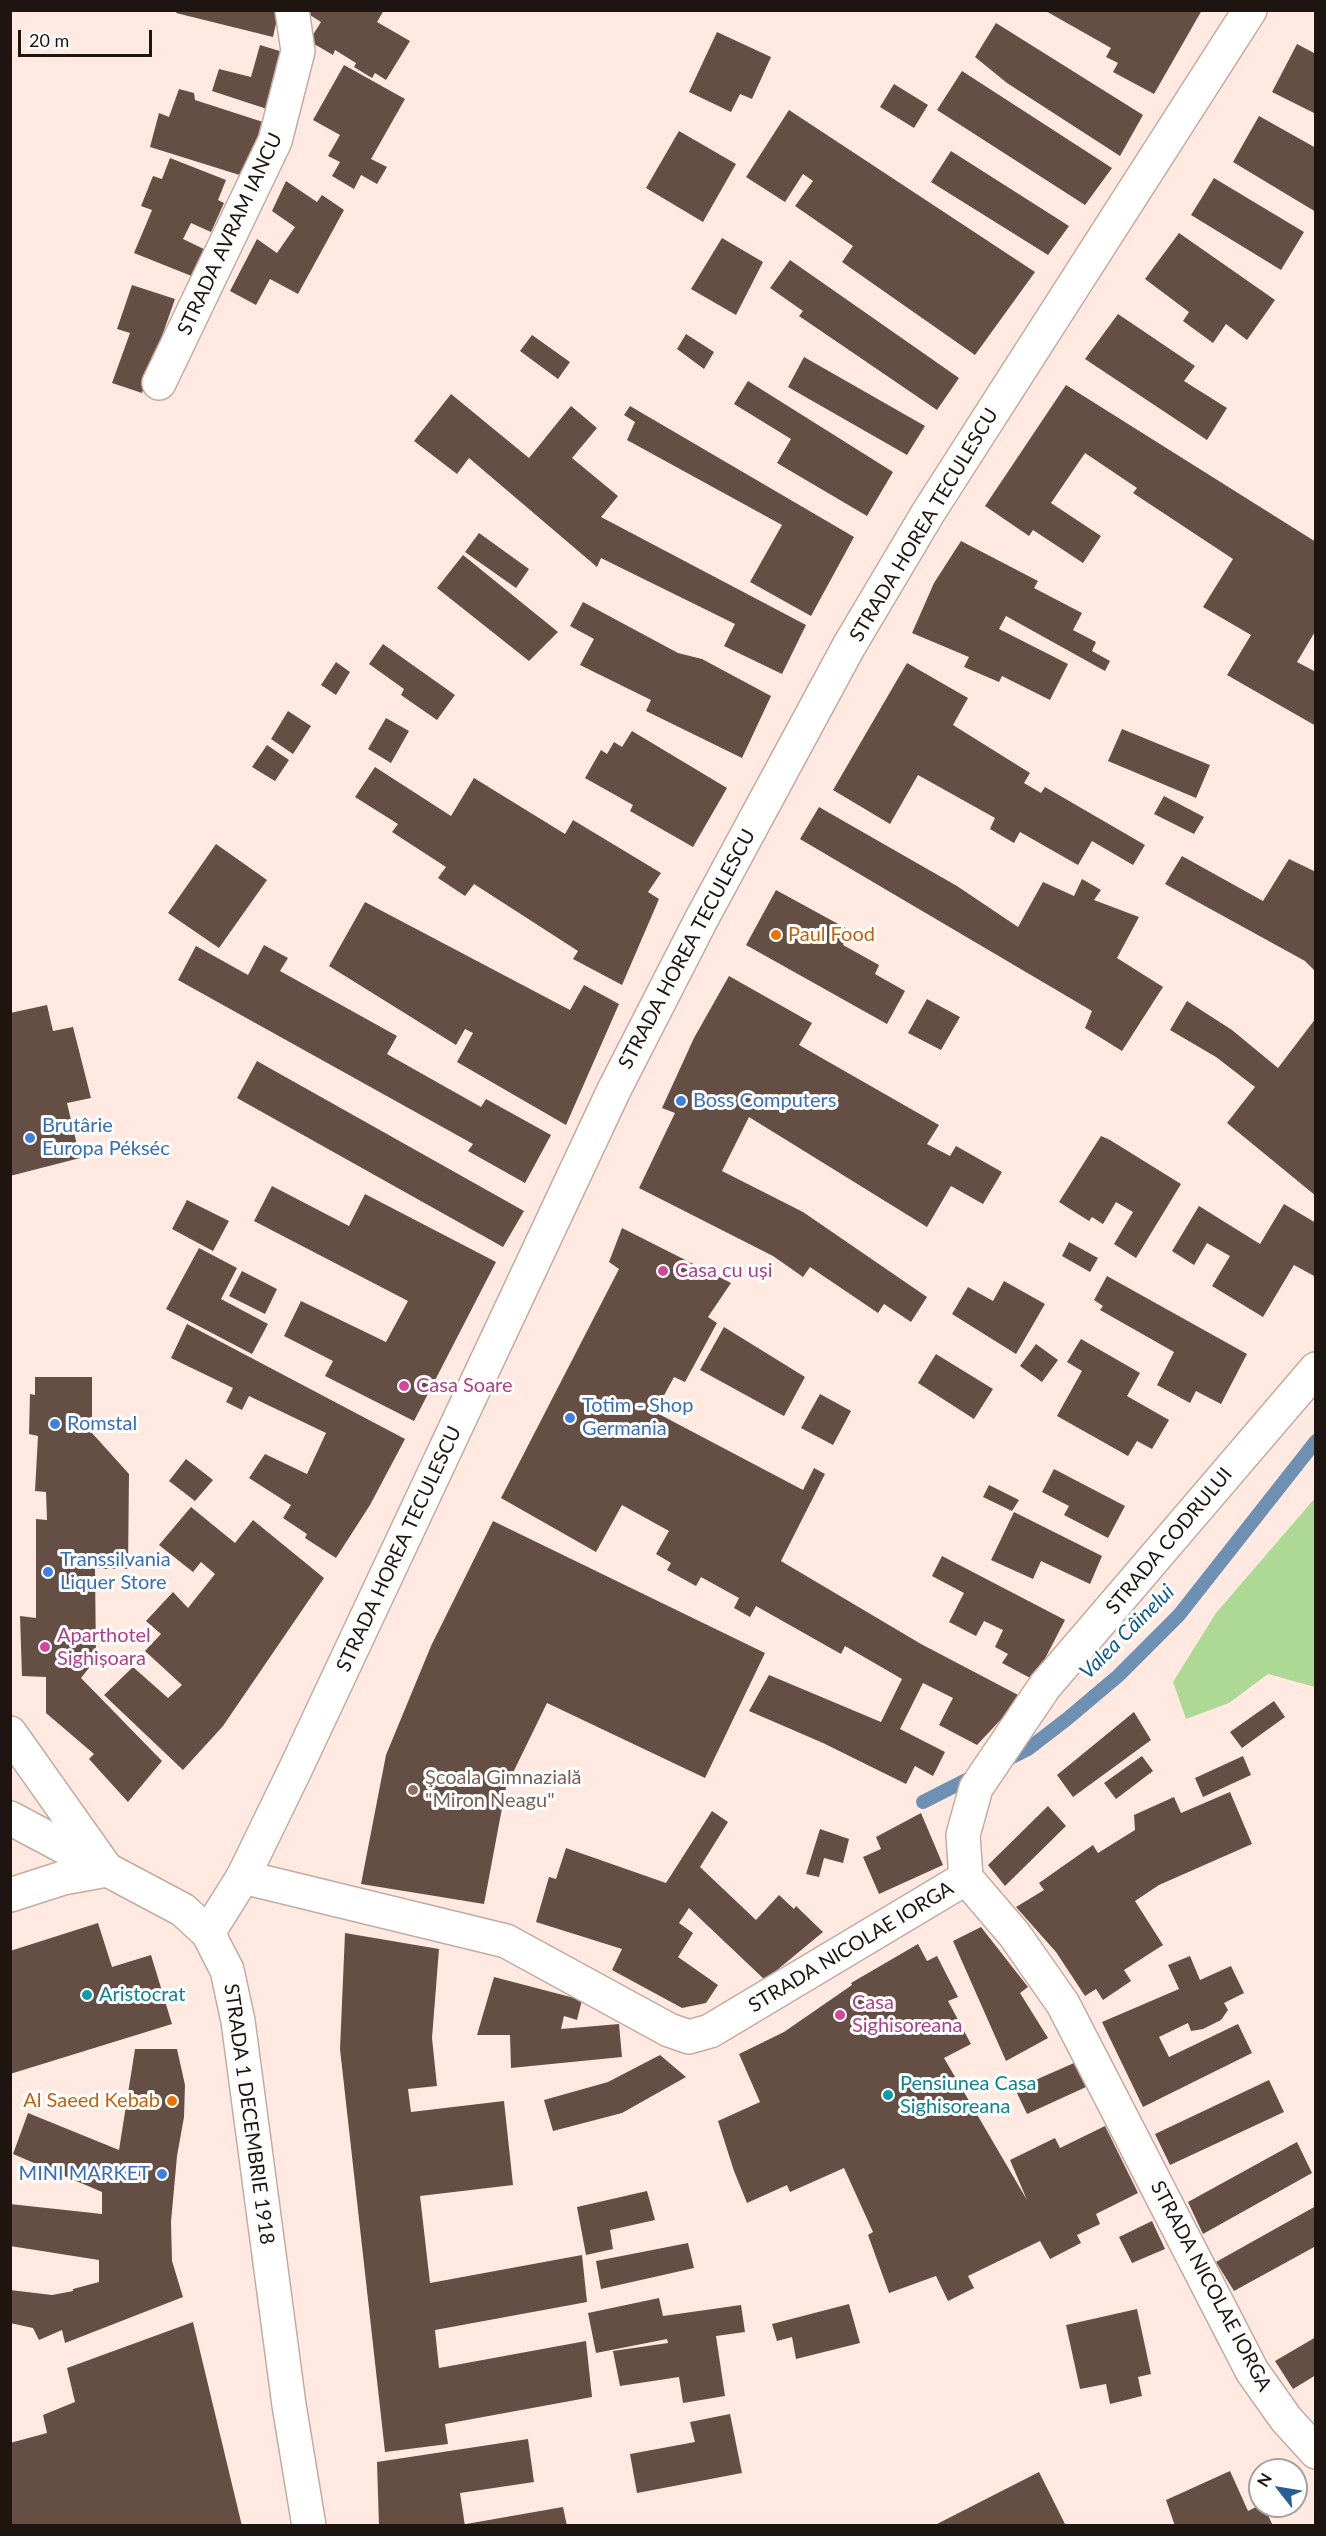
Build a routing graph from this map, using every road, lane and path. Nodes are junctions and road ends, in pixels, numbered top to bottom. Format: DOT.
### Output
graph roads {
  1 [pos="292,10"];
  2 [pos="1250,10"];
  3 [pos="159,382"];
  4 [pos="1316,1369"];
  5 [pos="10,1733"];
  6 [pos="10,1818"];
  7 [pos="107,1870"];
  8 [pos="243,1877"];
  9 [pos="966,1878"];
  10 [pos="10,1895"];
  11 [pos="208,1933"];
  12 [pos="1316,2452"];
  13 [pos="309,2526"];
  1 -- 3 [label="main road, STRADA AVRAM IANCU"];
  2 -- 8 [label="main road, STRADA HOREA TECULESCU"];
  4 -- 9 [label="main road, STRADA CODRULUI"];
  5 -- 7 [label="main road"];
  6 -- 7 [label="main road, STRADA 1 DECEMBRIE 1918"];
  7 -- 10 [label="main road"];
  7 -- 11 [label="main road, STRADA 1 DECEMBRIE 1918"];
  8 -- 9 [label="main road, STRADA NICOLAE IORGA"];
  8 -- 11 [label="main road, STRADA HOREA TECULESCU"];
  9 -- 12 [label="main road, STRADA NICOLAE IORGA"];
  11 -- 13 [label="main road, STRADA 1 DECEMBRIE 1918"];
}
